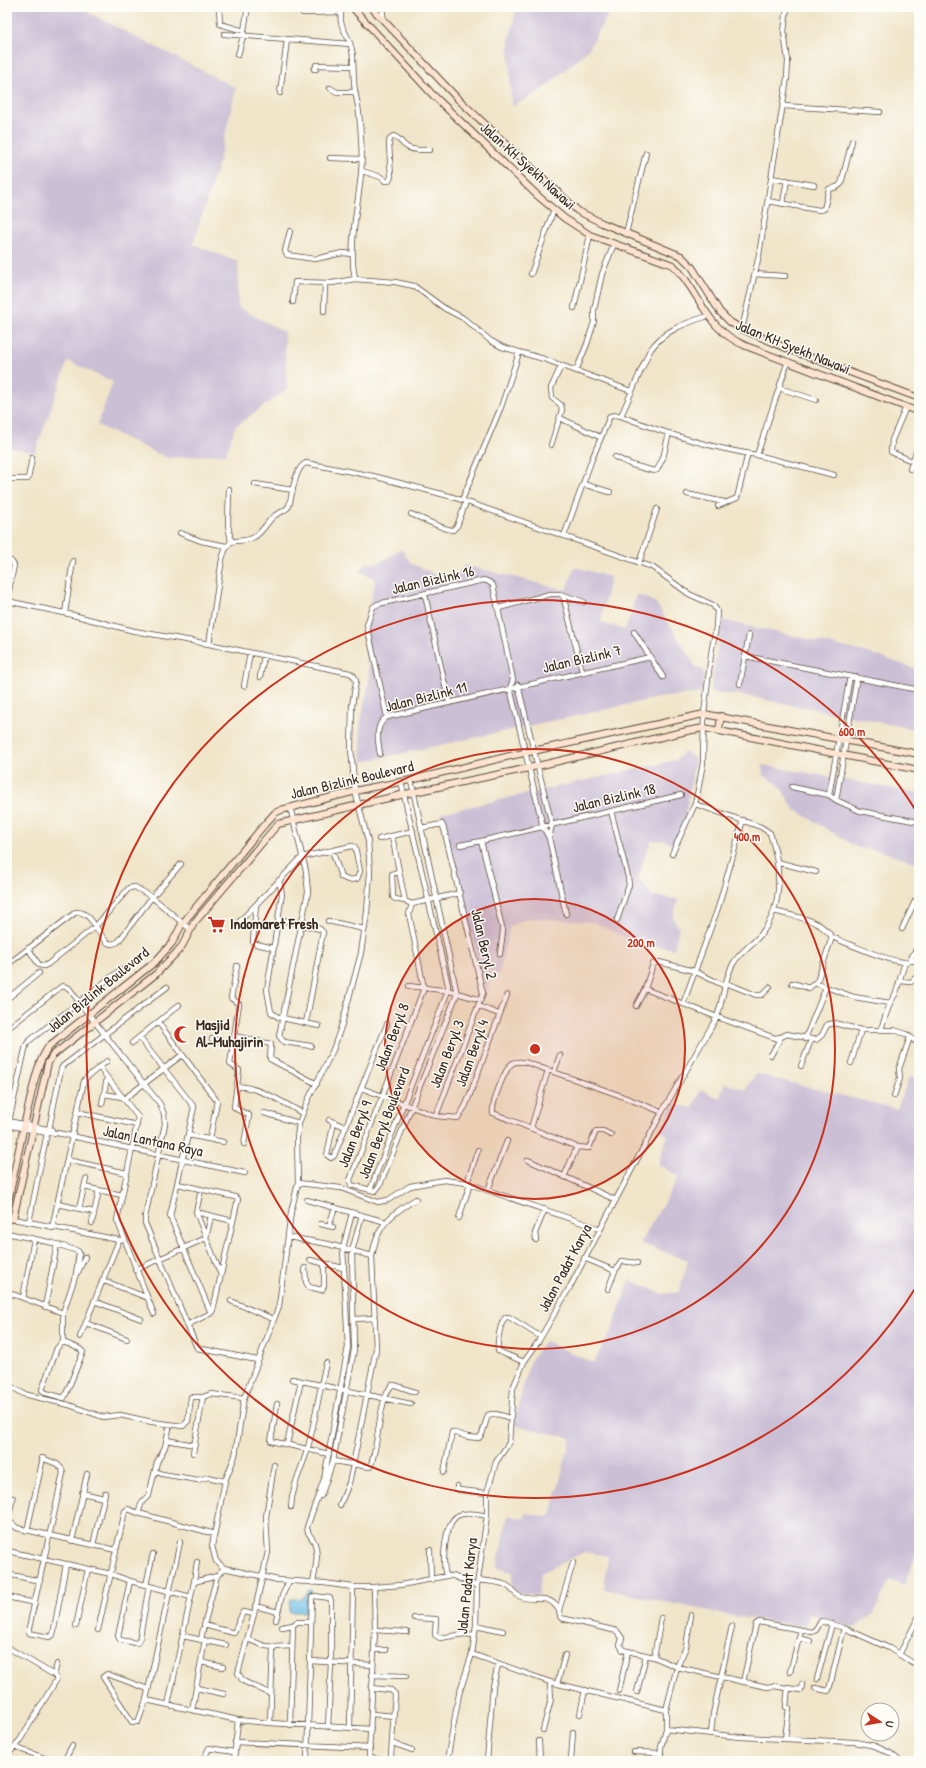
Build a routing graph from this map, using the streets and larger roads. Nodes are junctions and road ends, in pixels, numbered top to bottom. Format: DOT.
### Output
graph roads {
  1 [pos="219,7"];
  2 [pos="248,7"];
  3 [pos="343,7"];
  4 [pos="352,7"];
  5 [pos="371,7"];
  6 [pos="382,7"];
  7 [pos="787,7"];
  8 [pos="341,12"];
  9 [pos="303,13"];
  10 [pos="384,21"];
  11 [pos="244,33"];
  12 [pos="224,34"];
  13 [pos="288,40"];
  14 [pos="350,44"];
  15 [pos="238,55"];
  16 [pos="353,66"];
  17 [pos="314,69"];
  18 [pos="330,88"];
  19 [pos="355,92"];
  20 [pos="280,93"];
  21 [pos="782,106"];
  22 [pos="880,112"];
  23 [pos="852,141"];
  24 [pos="430,150"];
  25 [pos="646,153"];
  26 [pos="330,158"];
  27 [pos="361,159"];
  28 [pos="362,171"];
  29 [pos="771,178"];
  30 [pos="787,180"];
  31 [pos="814,185"];
  32 [pos="768,200"];
  33 [pos="783,203"];
  34 [pos="554,209"];
  35 [pos="290,232"];
  36 [pos="626,232"];
  37 [pos="590,235"];
  38 [pos="614,244"];
  39 [pos="352,254"];
  40 [pos="531,274"];
  41 [pos="755,274"];
  42 [pos="786,276"];
  43 [pos="355,279"];
  44 [pos="325,283"];
  45 [pos="293,302"];
  46 [pos="574,308"];
  47 [pos="324,311"];
  48 [pos="708,316"];
  49 [pos="742,329"];
  50 [pos="519,353"];
  51 [pos="821,361"];
  52 [pos="788,362"];
  53 [pos="561,366"];
  54 [pos="576,371"];
  55 [pos="817,372"];
  56 [pos="779,388"];
  57 [pos="631,391"];
  58 [pos="919,398"];
  59 [pos="816,400"];
  60 [pos="906,407"];
  61 [pos="919,412"];
  62 [pos="621,416"];
  63 [pos="560,418"];
  64 [pos="669,433"];
  65 [pos="600,438"];
  66 [pos="919,444"];
  67 [pos="551,445"];
  68 [pos="748,453"];
  69 [pos="757,455"];
  70 [pos="615,457"];
  71 [pos="32,458"];
  72 [pos="912,461"];
  73 [pos="910,469"];
  74 [pos="834,475"];
  75 [pos="7,479"];
  76 [pos="255,484"];
  77 [pos="583,484"];
  78 [pos="229,489"];
  79 [pos="293,490"];
  80 [pos="610,492"];
  81 [pos="687,494"];
  82 [pos="464,501"];
  83 [pos="727,502"];
  84 [pos="718,506"];
  85 [pos="657,509"];
  86 [pos="411,514"];
  87 [pos="180,533"];
  88 [pos="564,536"];
  89 [pos="231,541"];
  90 [pos="226,546"];
  91 [pos="7,560"];
  92 [pos="73,561"];
  93 [pos="639,562"];
  94 [pos="425,595"];
  95 [pos="563,595"];
  96 [pos="7,601"];
  97 [pos="584,602"];
  98 [pos="499,608"];
  99 [pos="65,613"];
  100 [pos="634,632"];
  101 [pos="749,635"];
  102 [pos="209,644"];
  103 [pos="250,653"];
  104 [pos="264,656"];
  105 [pos="650,656"];
  106 [pos="745,656"];
  107 [pos="582,671"];
  108 [pos="850,676"];
  109 [pos="260,677"];
  110 [pos="857,677"];
  111 [pos="663,678"];
  112 [pos="512,680"];
  113 [pos="740,684"];
  114 [pos="244,686"];
  115 [pos="519,686"];
  116 [pos="510,688"];
  117 [pos="919,690"];
  118 [pos="449,704"];
  119 [pos="704,714"];
  120 [pos="722,716"];
  121 [pos="387,717"];
  122 [pos="684,718"];
  123 [pos="704,728"];
  124 [pos="719,730"];
  125 [pos="687,731"];
  126 [pos="839,739"];
  127 [pos="846,740"];
  128 [pos="533,752"];
  129 [pos="380,754"];
  130 [pos="525,754"];
  131 [pos="840,754"];
  132 [pos="919,754"];
  133 [pos="537,766"];
  134 [pos="529,768"];
  135 [pos="919,770"];
  136 [pos="411,780"];
  137 [pos="401,782"];
  138 [pos="792,787"];
  139 [pos="355,791"];
  140 [pos="414,792"];
  141 [pos="405,794"];
  142 [pos="681,795"];
  143 [pos="829,795"];
  144 [pos="836,800"];
  145 [pos="695,804"];
  146 [pos="359,805"];
  147 [pos="290,807"];
  148 [pos="612,811"];
  149 [pos="294,820"];
  150 [pos="743,820"];
  151 [pos="919,822"];
  152 [pos="552,825"];
  153 [pos="542,827"];
  154 [pos="421,828"];
  155 [pos="413,831"];
  156 [pos="392,836"];
  157 [pos="549,838"];
  158 [pos="379,839"];
  159 [pos="481,841"];
  160 [pos="460,845"];
  161 [pos="332,850"];
  162 [pos="672,854"];
  163 [pos="302,857"];
  164 [pos="777,862"];
  165 [pos="181,864"];
  166 [pos="399,871"];
  167 [pos="816,872"];
  168 [pos="279,880"];
  169 [pos="460,893"];
  170 [pos="152,897"];
  171 [pos="434,899"];
  172 [pos="919,899"];
  173 [pos="405,901"];
  174 [pos="412,904"];
  175 [pos="256,905"];
  176 [pos="774,911"];
  177 [pos="566,914"];
  178 [pos="279,919"];
  179 [pos="617,920"];
  180 [pos="239,922"];
  181 [pos="328,922"];
  182 [pos="182,924"];
  183 [pos="301,924"];
  184 [pos="96,926"];
  185 [pos="364,929"];
  186 [pos="902,929"];
  187 [pos="191,930"];
  188 [pos="832,937"];
  189 [pos="919,944"];
  190 [pos="28,948"];
  191 [pos="274,948"];
  192 [pos="500,954"];
  193 [pos="919,960"];
  194 [pos="907,961"];
  195 [pos="7,965"];
  196 [pos="237,966"];
  197 [pos="120,970"];
  198 [pos="694,971"];
  199 [pos="39,973"];
  200 [pos="919,975"];
  201 [pos="817,981"];
  202 [pos="900,981"];
  203 [pos="792,983"];
  204 [pos="725,984"];
  205 [pos="409,986"];
  206 [pos="166,987"];
  207 [pos="770,987"];
  208 [pos="826,987"];
  209 [pos="424,988"];
  210 [pos="645,989"];
  211 [pos="452,992"];
  212 [pos="506,995"];
  213 [pos="7,999"];
  214 [pos="481,1000"];
  215 [pos="79,1002"];
  216 [pos="890,1003"];
  217 [pos="683,1004"];
  218 [pos="180,1005"];
  219 [pos="478,1006"];
  220 [pos="636,1006"];
  221 [pos="88,1014"];
  222 [pos="500,1014"];
  223 [pos="717,1017"];
  224 [pos="283,1018"];
  225 [pos="94,1022"];
  226 [pos="158,1022"];
  227 [pos="306,1023"];
  228 [pos="387,1024"];
  229 [pos="319,1026"];
  230 [pos="7,1029"];
  231 [pos="881,1029"];
  232 [pos="861,1030"];
  233 [pos="104,1033"];
  234 [pos="234,1036"];
  235 [pos="139,1037"];
  236 [pos="910,1037"];
  237 [pos="781,1038"];
  238 [pos="212,1039"];
  239 [pos="805,1039"];
  240 [pos="811,1040"];
  241 [pos="132,1042"];
  242 [pos="233,1043"];
  243 [pos="919,1044"];
  244 [pos="311,1046"];
  245 [pos="182,1055"];
  246 [pos="560,1055"];
  247 [pos="771,1055"];
  248 [pos="107,1061"];
  249 [pos="851,1063"];
  250 [pos="801,1066"];
  251 [pos="99,1067"];
  252 [pos="164,1069"];
  253 [pos="548,1070"];
  254 [pos="554,1072"];
  255 [pos="107,1078"];
  256 [pos="144,1084"];
  257 [pos="317,1084"];
  258 [pos="237,1086"];
  259 [pos="361,1088"];
  260 [pos="104,1094"];
  261 [pos="383,1095"];
  262 [pos="894,1096"];
  263 [pos="123,1098"];
  264 [pos="102,1104"];
  265 [pos="408,1105"];
  266 [pos="77,1112"];
  267 [pos="302,1112"];
  268 [pos="662,1112"];
  269 [pos="264,1113"];
  270 [pos="436,1116"];
  271 [pos="8,1123"];
  272 [pos="299,1123"];
  273 [pos="137,1125"];
  274 [pos="24,1126"];
  275 [pos="345,1127"];
  276 [pos="34,1128"];
  277 [pos="531,1128"];
  278 [pos="48,1131"];
  279 [pos="7,1133"];
  280 [pos="188,1135"];
  281 [pos="72,1136"];
  282 [pos="612,1136"];
  283 [pos="210,1139"];
  284 [pos="507,1141"];
  285 [pos="223,1142"];
  286 [pos="244,1144"];
  287 [pos="577,1147"];
  288 [pos="132,1149"];
  289 [pos="478,1150"];
  290 [pos="158,1154"];
  291 [pos="67,1160"];
  292 [pos="183,1160"];
  293 [pos="528,1160"];
  294 [pos="127,1173"];
  295 [pos="245,1173"];
  296 [pos="564,1177"];
  297 [pos="86,1179"];
  298 [pos="298,1183"];
  299 [pos="468,1183"];
  300 [pos="178,1184"];
  301 [pos="84,1187"];
  302 [pos="99,1190"];
  303 [pos="201,1190"];
  304 [pos="370,1190"];
  305 [pos="488,1190"];
  306 [pos="122,1196"];
  307 [pos="416,1198"];
  308 [pos="306,1200"];
  309 [pos="616,1200"];
  310 [pos="58,1204"];
  311 [pos="7,1207"];
  312 [pos="335,1208"];
  313 [pos="79,1209"];
  314 [pos="545,1209"];
  315 [pos="94,1212"];
  316 [pos="196,1212"];
  317 [pos="352,1212"];
  318 [pos="362,1215"];
  319 [pos="211,1216"];
  320 [pos="459,1218"];
  321 [pos="9,1220"];
  322 [pos="233,1221"];
  323 [pos="29,1222"];
  324 [pos="386,1222"];
  325 [pos="92,1223"];
  326 [pos="321,1224"];
  327 [pos="52,1228"];
  328 [pos="600,1229"];
  329 [pos="7,1233"];
  330 [pos="288,1237"];
  331 [pos="206,1238"];
  332 [pos="34,1239"];
  333 [pos="124,1239"];
  334 [pos="118,1240"];
  335 [pos="536,1240"];
  336 [pos="57,1244"];
  337 [pos="184,1248"];
  338 [pos="343,1248"];
  339 [pos="352,1251"];
  340 [pos="372,1256"];
  341 [pos="85,1257"];
  342 [pos="160,1258"];
  343 [pos="584,1258"];
  344 [pos="310,1260"];
  345 [pos="324,1263"];
  346 [pos="637,1263"];
  347 [pos="305,1268"];
  348 [pos="343,1268"];
  349 [pos="135,1270"];
  350 [pos="615,1271"];
  351 [pos="76,1274"];
  352 [pos="221,1275"];
  353 [pos="102,1280"];
  354 [pos="608,1289"];
  355 [pos="7,1292"];
  356 [pos="23,1298"];
  357 [pos="148,1298"];
  358 [pos="94,1301"];
  359 [pos="231,1301"];
  360 [pos="45,1307"];
  361 [pos="63,1313"];
  362 [pos="211,1313"];
  363 [pos="154,1314"];
  364 [pos="375,1318"];
  365 [pos="141,1319"];
  366 [pos="273,1319"];
  367 [pos="354,1319"];
  368 [pos="86,1323"];
  369 [pos="187,1325"];
  370 [pos="348,1325"];
  371 [pos="354,1326"];
  372 [pos="80,1337"];
  373 [pos="541,1337"];
  374 [pos="127,1339"];
  375 [pos="63,1342"];
  376 [pos="257,1360"];
  377 [pos="524,1362"];
  378 [pos="326,1363"];
  379 [pos="292,1379"];
  380 [pos="301,1381"];
  381 [pos="7,1384"];
  382 [pos="321,1385"];
  383 [pos="340,1389"];
  384 [pos="347,1391"];
  385 [pos="415,1392"];
  386 [pos="368,1395"];
  387 [pos="203,1397"];
  388 [pos="244,1398"];
  389 [pos="385,1399"];
  390 [pos="277,1404"];
  391 [pos="411,1404"];
  392 [pos="510,1418"];
  393 [pos="170,1424"];
  394 [pos="166,1440"];
  395 [pos="287,1444"];
  396 [pos="195,1445"];
  397 [pos="308,1449"];
  398 [pos="193,1453"];
  399 [pos="329,1454"];
  400 [pos="333,1461"];
  401 [pos="274,1465"];
  402 [pos="353,1465"];
  403 [pos="155,1471"];
  404 [pos="444,1472"];
  405 [pos="87,1474"];
  406 [pos="225,1481"];
  407 [pos="457,1486"];
  408 [pos="82,1493"];
  409 [pos="487,1493"];
  410 [pos="13,1498"];
  411 [pos="340,1505"];
  412 [pos="291,1507"];
  413 [pos="138,1513"];
  414 [pos="487,1516"];
  415 [pos="8,1519"];
  416 [pos="27,1531"];
  417 [pos="307,1532"];
  418 [pos="215,1534"];
  419 [pos="49,1536"];
  420 [pos="72,1541"];
  421 [pos="180,1542"];
  422 [pos="93,1545"];
  423 [pos="116,1550"];
  424 [pos="430,1550"];
  425 [pos="12,1552"];
  426 [pos="153,1554"];
  427 [pos="45,1559"];
  428 [pos="197,1562"];
  429 [pos="573,1563"];
  430 [pos="66,1564"];
  431 [pos="224,1568"];
  432 [pos="88,1569"];
  433 [pos="7,1574"];
  434 [pos="111,1574"];
  435 [pos="217,1576"];
  436 [pos="446,1576"];
  437 [pos="261,1577"];
  438 [pos="431,1580"];
  439 [pos="479,1580"];
  440 [pos="40,1581"];
  441 [pos="130,1581"];
  442 [pos="289,1581"];
  443 [pos="194,1582"];
  444 [pos="313,1583"];
  445 [pos="148,1585"];
  446 [pos="353,1586"];
  447 [pos="374,1586"];
  448 [pos="477,1586"];
  449 [pos="168,1592"];
  450 [pos="7,1597"];
  451 [pos="191,1597"];
  452 [pos="35,1603"];
  453 [pos="255,1606"];
  454 [pos="559,1610"];
  455 [pos="278,1612"];
  456 [pos="254,1614"];
  457 [pos="691,1615"];
  458 [pos="919,1616"];
  459 [pos="414,1618"];
  460 [pos="661,1618"];
  461 [pos="276,1620"];
  462 [pos="311,1622"];
  463 [pos="832,1624"];
  464 [pos="293,1625"];
  465 [pos="476,1625"];
  466 [pos="76,1626"];
  467 [pos="732,1626"];
  468 [pos="282,1627"];
  469 [pos="844,1628"];
  470 [pos="98,1630"];
  471 [pos="203,1630"];
  472 [pos="375,1630"];
  473 [pos="802,1630"];
  474 [pos="503,1631"];
  475 [pos="407,1632"];
  476 [pos="474,1635"];
  477 [pos="183,1636"];
  478 [pos="799,1638"];
  479 [pos="247,1639"];
  480 [pos="203,1640"];
  481 [pos="810,1641"];
  482 [pos="226,1645"];
  483 [pos="291,1646"];
  484 [pos="7,1647"];
  485 [pos="274,1647"];
  486 [pos="374,1650"];
  487 [pos="386,1650"];
  488 [pos="628,1651"];
  489 [pos="472,1654"];
  490 [pos="646,1655"];
  491 [pos="899,1655"];
  492 [pos="565,1656"];
  493 [pos="654,1658"];
  494 [pos="311,1661"];
  495 [pos="201,1662"];
  496 [pos="331,1662"];
  497 [pos="351,1663"];
  498 [pos="57,1664"];
  499 [pos="372,1665"];
  500 [pos="498,1665"];
  501 [pos="223,1667"];
  502 [pos="677,1667"];
  503 [pos="919,1667"];
  504 [pos="790,1672"];
  505 [pos="54,1675"];
  506 [pos="372,1675"];
  507 [pos="406,1676"];
  508 [pos="721,1676"];
  509 [pos="817,1679"];
  510 [pos="550,1682"];
  511 [pos="743,1682"];
  512 [pos="557,1684"];
  513 [pos="802,1684"];
  514 [pos="197,1688"];
  515 [pos="372,1688"];
  516 [pos="788,1688"];
  517 [pos="815,1688"];
  518 [pos="148,1689"];
  519 [pos="585,1690"];
  520 [pos="619,1690"];
  521 [pos="637,1692"];
  522 [pos="224,1694"];
  523 [pos="271,1694"];
  524 [pos="146,1700"];
  525 [pos="168,1705"];
  526 [pos="192,1710"];
  527 [pos="666,1710"];
  528 [pos="372,1714"];
  529 [pos="580,1714"];
  530 [pos="394,1716"];
  531 [pos="238,1720"];
  532 [pos="270,1723"];
  533 [pos="290,1724"];
  534 [pos="308,1726"];
  535 [pos="328,1727"];
  536 [pos="350,1728"];
  537 [pos="371,1729"];
  538 [pos="666,1729"];
  539 [pos="543,1730"];
  540 [pos="573,1732"];
  541 [pos="711,1733"];
  542 [pos="785,1739"];
  543 [pos="539,1741"];
  544 [pos="235,1742"];
  545 [pos="392,1743"];
  546 [pos="72,1746"];
  547 [pos="307,1746"];
  548 [pos="370,1748"];
  549 [pos="11,1749"];
  550 [pos="412,1750"];
  551 [pos="234,1752"];
  552 [pos="634,1752"];
  553 [pos="660,1752"];
  554 [pos="7,1756"];
  555 [pos="53,1761"];
  556 [pos="64,1761"];
  557 [pos="203,1761"];
  558 [pos="234,1761"];
  559 [pos="307,1761"];
  560 [pos="386,1761"];
  561 [pos="447,1761"];
  562 [pos="487,1761"];
  563 [pos="540,1761"];
  564 [pos="571,1761"];
  565 [pos="660,1761"];
  566 [pos="900,1761"];
  1 -- 11 [label="street"];
  2 -- 11 [label="street"];
  3 -- 8 [label="street"];
  4 -- 34 [label="street, Jalan KH Syekh Nawawi"];
  5 -- 10 [label="street, Jalan KH Syekh Nawawi"];
  6 -- 10 [label="street"];
  7 -- 21 [label="street"];
  8 -- 9 [label="street"];
  8 -- 14 [label="street"];
  10 -- 36 [label="street, Jalan KH Syekh Nawawi"];
  11 -- 12 [label="street"];
  11 -- 13 [label="street"];
  11 -- 15 [label="street"];
  13 -- 14 [label="street"];
  13 -- 20 [label="street"];
  14 -- 16 [label="street"];
  16 -- 17 [label="street"];
  16 -- 19 [label="street"];
  18 -- 19 [label="street"];
  19 -- 27 [label="street"];
  21 -- 22 [label="street"];
  21 -- 29 [label="street"];
  23 -- 33 [label="street"];
  24 -- 28 [label="street"];
  25 -- 36 [label="street"];
  26 -- 27 [label="street"];
  27 -- 28 [label="street"];
  28 -- 39 [label="street"];
  29 -- 30 [label="street"];
  29 -- 32 [label="street"];
  30 -- 31 [label="street"];
  30 -- 33 [label="street"];
  32 -- 33 [label="street"];
  32 -- 41 [label="street"];
  34 -- 37 [label="street, Jalan KH Syekh Nawawi"];
  34 -- 40 [label="street"];
  35 -- 39 [label="street"];
  36 -- 49 [label="street, Jalan KH Syekh Nawawi"];
  37 -- 38 [label="street, Jalan KH Syekh Nawawi"];
  37 -- 46 [label="street"];
  38 -- 48 [label="street, Jalan KH Syekh Nawawi"];
  38 -- 54 [label="street"];
  39 -- 43 [label="street"];
  41 -- 42 [label="street"];
  41 -- 49 [label="street"];
  43 -- 44 [label="street"];
  43 -- 50 [label="street"];
  44 -- 45 [label="street"];
  44 -- 47 [label="street"];
  48 -- 52 [label="street, Jalan KH Syekh Nawawi"];
  48 -- 57 [label="street"];
  49 -- 51 [label="street, Jalan KH Syekh Nawawi"];
  50 -- 53 [label="street"];
  50 -- 82 [label="street"];
  51 -- 55 [label="street"];
  51 -- 58 [label="street, Jalan KH Syekh Nawawi"];
  52 -- 55 [label="street, Jalan KH Syekh Nawawi"];
  52 -- 56 [label="street"];
  53 -- 54 [label="street"];
  53 -- 63 [label="street"];
  54 -- 57 [label="street"];
  55 -- 60 [label="street, Jalan KH Syekh Nawawi"];
  56 -- 59 [label="street"];
  56 -- 69 [label="street"];
  57 -- 62 [label="street"];
  60 -- 61 [label="street, Jalan KH Syekh Nawawi"];
  60 -- 72 [label="street"];
  62 -- 64 [label="street"];
  62 -- 65 [label="street"];
  63 -- 65 [label="street"];
  63 -- 67 [label="street"];
  64 -- 68 [label="street"];
  64 -- 70 [label="street"];
  65 -- 77 [label="street"];
  66 -- 72 [label="street"];
  68 -- 69 [label="street"];
  68 -- 83 [label="street"];
  69 -- 74 [label="street"];
  71 -- 75 [label="street"];
  72 -- 73 [label="street"];
  76 -- 79 [label="street"];
  77 -- 80 [label="street"];
  77 -- 88 [label="street"];
  78 -- 89 [label="street"];
  79 -- 82 [label="street"];
  79 -- 89 [label="street"];
  81 -- 83 [label="street"];
  82 -- 86 [label="street"];
  82 -- 88 [label="street"];
  83 -- 84 [label="street"];
  85 -- 93 [label="street"];
  87 -- 90 [label="street"];
  88 -- 93 [label="street"];
  89 -- 90 [label="street"];
  90 -- 102 [label="street"];
  91 -- 96 [label="street"];
  92 -- 99 [label="street"];
  93 -- 119 [label="street"];
  94 -- 98 [label="street, Jalan Bizlink 16"];
  94 -- 118 [label="street"];
  94 -- 121 [label="street, Jalan Bizlink 16"];
  95 -- 97 [label="street"];
  95 -- 98 [label="street"];
  95 -- 107 [label="street"];
  96 -- 99 [label="street"];
  98 -- 112 [label="street"];
  99 -- 102 [label="street"];
  100 -- 105 [label="street"];
  101 -- 106 [label="street"];
  102 -- 103 [label="street"];
  103 -- 104 [label="street"];
  103 -- 114 [label="street"];
  104 -- 109 [label="street"];
  104 -- 139 [label="street"];
  105 -- 107 [label="street, Jalan Bizlink 7"];
  105 -- 111 [label="street"];
  106 -- 108 [label="street"];
  106 -- 113 [label="street"];
  107 -- 115 [label="street, Jalan Bizlink 7"];
  108 -- 110 [label="street"];
  108 -- 126 [label="street"];
  110 -- 117 [label="street"];
  110 -- 127 [label="street"];
  112 -- 115 [label="street"];
  112 -- 116 [label="street"];
  115 -- 116 [label="street, Jalan Bizlink 7"];
  115 -- 128 [label="street"];
  116 -- 118 [label="street, Jalan Bizlink 11"];
  116 -- 130 [label="street"];
  118 -- 121 [label="street, Jalan Bizlink 11"];
  119 -- 120 [label="street, Jalan Bizlink Boulevard"];
  119 -- 122 [label="street, Jalan Bizlink Boulevard"];
  119 -- 123 [label="street"];
  120 -- 124 [label="street"];
  120 -- 126 [label="street, Jalan Bizlink Boulevard"];
  121 -- 129 [label="street, Jalan Bizlink 11"];
  122 -- 125 [label="street"];
  122 -- 128 [label="street, Jalan Bizlink Boulevard"];
  123 -- 124 [label="street, Jalan Bizlink Boulevard"];
  123 -- 125 [label="street, Jalan Bizlink Boulevard"];
  123 -- 145 [label="street"];
  124 -- 131 [label="street, Jalan Bizlink Boulevard"];
  125 -- 133 [label="street, Jalan Bizlink Boulevard"];
  126 -- 127 [label="street, Jalan Bizlink Boulevard"];
  126 -- 131 [label="street"];
  127 -- 131 [label="street"];
  127 -- 132 [label="street, Jalan Bizlink Boulevard"];
  128 -- 130 [label="street, Jalan Bizlink Boulevard"];
  128 -- 133 [label="street"];
  130 -- 134 [label="street"];
  130 -- 136 [label="street, Jalan Bizlink Boulevard"];
  131 -- 135 [label="street, Jalan Bizlink Boulevard"];
  131 -- 143 [label="street"];
  131 -- 144 [label="street"];
  133 -- 134 [label="street, Jalan Bizlink Boulevard"];
  133 -- 152 [label="street"];
  134 -- 140 [label="street, Jalan Bizlink Boulevard"];
  134 -- 153 [label="street"];
  136 -- 137 [label="street, Jalan Bizlink Boulevard"];
  136 -- 140 [label="street"];
  137 -- 139 [label="street, Jalan Bizlink Boulevard"];
  137 -- 141 [label="street"];
  138 -- 143 [label="street"];
  139 -- 146 [label="street"];
  139 -- 147 [label="street, Jalan Bizlink Boulevard"];
  140 -- 141 [label="street, Jalan Bizlink Boulevard"];
  140 -- 154 [label="street"];
  141 -- 146 [label="street, Jalan Bizlink Boulevard"];
  141 -- 155 [label="street"];
  142 -- 148 [label="street, Jalan Bizlink 18"];
  143 -- 144 [label="street"];
  144 -- 151 [label="street"];
  145 -- 150 [label="street"];
  145 -- 162 [label="street"];
  146 -- 149 [label="street, Jalan Bizlink Boulevard"];
  146 -- 185 [label="street"];
  147 -- 149 [label="street"];
  147 -- 182 [label="street, Jalan Bizlink Boulevard"];
  148 -- 152 [label="street, Jalan Bizlink 18"];
  148 -- 179 [label="street"];
  149 -- 163 [label="street"];
  149 -- 187 [label="street, Jalan Bizlink Boulevard"];
  150 -- 164 [label="street, Jalan Padat Karya"];
  150 -- 198 [label="street"];
  152 -- 153 [label="street, Jalan Bizlink 18"];
  152 -- 157 [label="street"];
  153 -- 157 [label="street"];
  153 -- 159 [label="street, Jalan Bizlink 18"];
  154 -- 169 [label="street, Jalan Beryl 2"];
  154 -- 171 [label="street"];
  155 -- 156 [label="street"];
  155 -- 171 [label="street"];
  156 -- 158 [label="street"];
  156 -- 166 [label="street"];
  157 -- 177 [label="street"];
  159 -- 160 [label="street, Jalan Bizlink 18"];
  159 -- 192 [label="street"];
  161 -- 161 [label="street"];
  161 -- 163 [label="street"];
  163 -- 168 [label="street"];
  163 -- 183 [label="street"];
  164 -- 167 [label="street"];
  164 -- 176 [label="street, Jalan Padat Karya"];
  165 -- 170 [label="street"];
  166 -- 173 [label="street"];
  166 -- 173 [label="street"];
  168 -- 175 [label="street"];
  168 -- 178 [label="street"];
  169 -- 171 [label="street"];
  169 -- 214 [label="street, Jalan Beryl 2"];
  170 -- 182 [label="street"];
  170 -- 184 [label="street"];
  170 -- 184 [label="street"];
  171 -- 174 [label="street"];
  171 -- 211 [label="street"];
  171 -- 211 [label="street"];
  172 -- 186 [label="street"];
  173 -- 174 [label="street"];
  174 -- 209 [label="street"];
  175 -- 180 [label="street"];
  175 -- 191 [label="street"];
  176 -- 188 [label="street"];
  176 -- 204 [label="street, Jalan Padat Karya"];
  178 -- 183 [label="street"];
  178 -- 191 [label="street"];
  181 -- 185 [label="street"];
  182 -- 187 [label="street"];
  182 -- 221 [label="street, Jalan Bizlink Boulevard"];
  183 -- 224 [label="street"];
  183 -- 227 [label="street"];
  184 -- 190 [label="street"];
  184 -- 190 [label="street"];
  185 -- 257 [label="street"];
  187 -- 225 [label="street, Jalan Bizlink Boulevard"];
  188 -- 194 [label="street"];
  188 -- 201 [label="street"];
  189 -- 194 [label="street"];
  190 -- 195 [label="street"];
  191 -- 224 [label="street"];
  193 -- 194 [label="street"];
  194 -- 202 [label="street"];
  196 -- 234 [label="street"];
  197 -- 215 [label="street"];
  198 -- 204 [label="street"];
  198 -- 210 [label="street"];
  198 -- 217 [label="street"];
  199 -- 213 [label="street"];
  200 -- 202 [label="street"];
  201 -- 203 [label="street"];
  201 -- 208 [label="street"];
  202 -- 216 [label="street"];
  204 -- 207 [label="street"];
  204 -- 223 [label="street, Jalan Padat Karya"];
  205 -- 209 [label="street"];
  206 -- 233 [label="street"];
  208 -- 216 [label="street"];
  208 -- 239 [label="street"];
  209 -- 211 [label="street"];
  209 -- 261 [label="street, Jalan Beryl 8"];
  210 -- 217 [label="street"];
  210 -- 220 [label="street"];
  211 -- 214 [label="street"];
  211 -- 265 [label="street, Jalan Beryl Boulevard"];
  211 -- 265 [label="street, Jalan Beryl Boulevard"];
  212 -- 222 [label="street, Jalan Beryl 4"];
  214 -- 219 [label="street, Jalan Beryl 3"];
  215 -- 221 [label="street"];
  215 -- 230 [label="street"];
  215 -- 271 [label="street"];
  216 -- 231 [label="street"];
  217 -- 223 [label="street"];
  218 -- 226 [label="street"];
  219 -- 222 [label="street"];
  219 -- 270 [label="street, Jalan Beryl 3"];
  221 -- 225 [label="street"];
  221 -- 274 [label="street, Jalan Bizlink Boulevard"];
  222 -- 270 [label="street, Jalan Beryl 4"];
  223 -- 237 [label="street"];
  223 -- 268 [label="street, Jalan Padat Karya"];
  224 -- 227 [label="street"];
  224 -- 244 [label="street"];
  225 -- 233 [label="street"];
  225 -- 276 [label="street, Jalan Bizlink Boulevard"];
  226 -- 235 [label="street"];
  226 -- 245 [label="street"];
  227 -- 229 [label="street"];
  228 -- 259 [label="street, Jalan Beryl 9"];
  231 -- 232 [label="street"];
  231 -- 236 [label="street"];
  232 -- 240 [label="street"];
  232 -- 249 [label="street"];
  233 -- 256 [label="street"];
  233 -- 278 [label="street"];
  234 -- 242 [label="street"];
  234 -- 257 [label="street"];
  235 -- 241 [label="street"];
  235 -- 252 [label="street"];
  236 -- 243 [label="street"];
  236 -- 262 [label="street"];
  237 -- 239 [label="street"];
  237 -- 247 [label="street"];
  238 -- 242 [label="street"];
  239 -- 240 [label="street"];
  240 -- 250 [label="street"];
  242 -- 258 [label="street"];
  245 -- 252 [label="street"];
  245 -- 283 [label="street"];
  246 -- 254 [label="street"];
  248 -- 251 [label="street"];
  251 -- 255 [label="street"];
  251 -- 266 [label="street"];
  252 -- 256 [label="street"];
  252 -- 280 [label="street"];
  253 -- 254 [label="street"];
  253 -- 277 [label="street"];
  253 -- 277 [label="street"];
  254 -- 268 [label="street"];
  255 -- 260 [label="street"];
  255 -- 263 [label="street"];
  256 -- 263 [label="street"];
  256 -- 290 [label="street"];
  257 -- 267 [label="street"];
  258 -- 267 [label="street"];
  258 -- 286 [label="street"];
  259 -- 261 [label="street"];
  259 -- 275 [label="street, Jalan Beryl 9"];
  260 -- 263 [label="street"];
  260 -- 264 [label="street"];
  261 -- 265 [label="street"];
  261 -- 304 [label="street, Jalan Beryl 9"];
  263 -- 273 [label="street"];
  265 -- 270 [label="street"];
  265 -- 304 [label="street, Jalan Beryl Boulevard"];
  265 -- 304 [label="street, Jalan Beryl Boulevard"];
  266 -- 273 [label="street"];
  266 -- 281 [label="street"];
  267 -- 272 [label="street"];
  268 -- 309 [label="street, Jalan Padat Karya"];
  269 -- 272 [label="street"];
  271 -- 274 [label="street, Jalan Lantana Raya"];
  271 -- 279 [label="street"];
  272 -- 298 [label="street"];
  273 -- 288 [label="street"];
  274 -- 276 [label="street, Jalan Lantana Raya"];
  274 -- 311 [label="street, Jalan Bizlink Boulevard"];
  275 -- 275 [label="street, Jalan Beryl 9"];
  276 -- 278 [label="street, Jalan Lantana Raya"];
  276 -- 321 [label="street, Jalan Bizlink Boulevard"];
  277 -- 287 [label="street"];
  278 -- 281 [label="street, Jalan Lantana Raya"];
  278 -- 323 [label="street"];
  280 -- 283 [label="street"];
  280 -- 292 [label="street"];
  281 -- 288 [label="street, Jalan Lantana Raya"];
  281 -- 291 [label="street"];
  282 -- 287 [label="street"];
  283 -- 285 [label="street"];
  284 -- 305 [label="street"];
  287 -- 296 [label="street"];
  288 -- 290 [label="street, Jalan Lantana Raya"];
  288 -- 294 [label="street"];
  289 -- 299 [label="street"];
  290 -- 292 [label="street, Jalan Lantana Raya"];
  290 -- 342 [label="street"];
  291 -- 294 [label="street"];
  291 -- 310 [label="street"];
  292 -- 295 [label="street, Jalan Lantana Raya"];
  292 -- 300 [label="street"];
  293 -- 296 [label="street"];
  294 -- 306 [label="street"];
  296 -- 309 [label="street"];
  297 -- 301 [label="street"];
  298 -- 299 [label="street"];
  298 -- 330 [label="street"];
  299 -- 305 [label="street"];
  299 -- 320 [label="street"];
  300 -- 303 [label="street"];
  300 -- 337 [label="street"];
  301 -- 302 [label="street"];
  301 -- 313 [label="street"];
  302 -- 306 [label="street"];
  302 -- 315 [label="street"];
  303 -- 316 [label="street"];
  303 -- 322 [label="street"];
  305 -- 314 [label="street"];
  306 -- 333 [label="street"];
  307 -- 324 [label="street"];
  308 -- 312 [label="street"];
  309 -- 328 [label="street, Jalan Padat Karya"];
  310 -- 313 [label="street"];
  310 -- 327 [label="street"];
  312 -- 317 [label="street"];
  312 -- 326 [label="street"];
  313 -- 315 [label="street"];
  314 -- 328 [label="street"];
  314 -- 335 [label="street"];
  315 -- 325 [label="street"];
  316 -- 319 [label="street"];
  316 -- 331 [label="street"];
  317 -- 318 [label="street"];
  317 -- 338 [label="street"];
  318 -- 324 [label="street"];
  318 -- 339 [label="street"];
  319 -- 322 [label="street"];
  319 -- 331 [label="street"];
  321 -- 323 [label="street"];
  322 -- 352 [label="street"];
  323 -- 327 [label="street"];
  324 -- 340 [label="street"];
  327 -- 334 [label="street"];
  328 -- 343 [label="street, Jalan Padat Karya"];
  329 -- 332 [label="street"];
  330 -- 338 [label="street"];
  330 -- 366 [label="street"];
  331 -- 337 [label="street"];
  331 -- 352 [label="street"];
  332 -- 336 [label="street"];
  332 -- 356 [label="street"];
  333 -- 334 [label="street"];
  333 -- 349 [label="street"];
  334 -- 353 [label="street"];
  336 -- 351 [label="street"];
  336 -- 360 [label="street"];
  337 -- 342 [label="street"];
  337 -- 362 [label="street"];
  338 -- 339 [label="street"];
  338 -- 348 [label="street"];
  339 -- 340 [label="street"];
  339 -- 367 [label="street"];
  340 -- 364 [label="street"];
  341 -- 351 [label="street"];
  342 -- 349 [label="street"];
  342 -- 369 [label="street"];
  343 -- 350 [label="street"];
  343 -- 373 [label="street, Jalan Padat Karya"];
  344 -- 345 [label="street"];
  345 -- 347 [label="street"];
  345 -- 348 [label="street"];
  346 -- 350 [label="street"];
  348 -- 370 [label="street"];
  349 -- 357 [label="street"];
  350 -- 354 [label="street"];
  351 -- 361 [label="street"];
  352 -- 362 [label="street"];
  353 -- 357 [label="street"];
  353 -- 358 [label="street"];
  355 -- 356 [label="street"];
  356 -- 360 [label="street"];
  357 -- 363 [label="street"];
  358 -- 365 [label="street"];
  358 -- 368 [label="street"];
  359 -- 366 [label="street"];
  360 -- 361 [label="street"];
  361 -- 375 [label="street"];
  362 -- 369 [label="street"];
  364 -- 367 [label="street"];
  364 -- 386 [label="street"];
  366 -- 376 [label="street"];
  367 -- 371 [label="street"];
  368 -- 372 [label="street"];
  368 -- 374 [label="street"];
  369 -- 376 [label="street"];
  370 -- 371 [label="street"];
  370 -- 383 [label="street"];
  371 -- 384 [label="street"];
  373 -- 377 [label="street, Jalan Padat Karya"];
  373 -- 377 [label="street"];
  375 -- 375 [label="street"];
  376 -- 388 [label="street"];
  377 -- 392 [label="street, Jalan Padat Karya"];
  378 -- 382 [label="street"];
  379 -- 380 [label="street"];
  380 -- 382 [label="street"];
  380 -- 395 [label="street"];
  381 -- 393 [label="street"];
  382 -- 383 [label="street"];
  382 -- 397 [label="street"];
  383 -- 384 [label="street"];
  383 -- 399 [label="street"];
  384 -- 386 [label="street"];
  384 -- 400 [label="street"];
  385 -- 389 [label="street"];
  386 -- 389 [label="street"];
  386 -- 402 [label="street"];
  387 -- 388 [label="street"];
  387 -- 393 [label="street"];
  387 -- 396 [label="street"];
  388 -- 406 [label="street"];
  389 -- 391 [label="street"];
  389 -- 402 [label="street"];
  390 -- 395 [label="street"];
  392 -- 404 [label="street"];
  392 -- 409 [label="street, Jalan Padat Karya"];
  393 -- 394 [label="street"];
  394 -- 396 [label="street"];
  394 -- 403 [label="street"];
  395 -- 397 [label="street"];
  396 -- 398 [label="street"];
  397 -- 399 [label="street"];
  397 -- 412 [label="street"];
  399 -- 417 [label="street"];
  400 -- 402 [label="street"];
  400 -- 417 [label="street"];
  401 -- 437 [label="street"];
  402 -- 411 [label="street"];
  403 -- 406 [label="street"];
  403 -- 413 [label="street"];
  405 -- 408 [label="street"];
  406 -- 418 [label="street"];
  407 -- 409 [label="street"];
  408 -- 420 [label="street"];
  408 -- 422 [label="street"];
  409 -- 414 [label="street, Jalan Padat Karya"];
  410 -- 415 [label="street"];
  413 -- 418 [label="street"];
  413 -- 423 [label="street"];
  414 -- 436 [label="street"];
  414 -- 439 [label="street, Jalan Padat Karya"];
  415 -- 416 [label="street"];
  416 -- 419 [label="street"];
  416 -- 419 [label="street"];
  417 -- 444 [label="street"];
  418 -- 431 [label="street"];
  419 -- 420 [label="street"];
  419 -- 427 [label="street"];
  420 -- 422 [label="street"];
  421 -- 449 [label="street"];
  422 -- 423 [label="street"];
  423 -- 434 [label="street"];
  424 -- 438 [label="street"];
  425 -- 427 [label="street"];
  426 -- 445 [label="street"];
  427 -- 430 [label="street"];
  427 -- 440 [label="street"];
  428 -- 443 [label="street"];
  429 -- 454 [label="street"];
  430 -- 432 [label="street"];
  430 -- 452 [label="street"];
  431 -- 435 [label="street"];
  431 -- 437 [label="street"];
  432 -- 434 [label="street"];
  432 -- 466 [label="street"];
  433 -- 440 [label="street"];
  434 -- 441 [label="street"];
  434 -- 470 [label="street"];
  435 -- 443 [label="street"];
  435 -- 456 [label="street"];
  436 -- 438 [label="street"];
  436 -- 448 [label="street"];
  437 -- 442 [label="street"];
  437 -- 453 [label="street"];
  438 -- 447 [label="street"];
  439 -- 448 [label="street, Jalan Padat Karya"];
  439 -- 454 [label="street"];
  440 -- 452 [label="street"];
  441 -- 445 [label="street"];
  441 -- 445 [label="street"];
  442 -- 444 [label="street"];
  442 -- 455 [label="street"];
  443 -- 451 [label="street"];
  444 -- 446 [label="street"];
  445 -- 449 [label="street"];
  446 -- 447 [label="street"];
  446 -- 497 [label="street"];
  447 -- 472 [label="street"];
  448 -- 465 [label="street, Jalan Padat Karya"];
  449 -- 451 [label="street"];
  449 -- 518 [label="street"];
  450 -- 452 [label="street"];
  451 -- 477 [label="street"];
  453 -- 455 [label="street"];
  453 -- 456 [label="street"];
  454 -- 488 [label="street"];
  455 -- 461 [label="street"];
  456 -- 479 [label="street"];
  457 -- 502 [label="street"];
  458 -- 491 [label="street"];
  459 -- 476 [label="street"];
  460 -- 493 [label="street"];
  462 -- 464 [label="street"];
  462 -- 494 [label="street"];
  462 -- 496 [label="street"];
  463 -- 469 [label="street"];
  463 -- 473 [label="street"];
  463 -- 509 [label="street"];
  464 -- 468 [label="street"];
  464 -- 483 [label="street"];
  465 -- 474 [label="street"];
  465 -- 476 [label="street, Jalan Padat Karya"];
  467 -- 508 [label="street"];
  469 -- 491 [label="street"];
  469 -- 517 [label="street"];
  471 -- 480 [label="street"];
  472 -- 475 [label="street"];
  472 -- 486 [label="street"];
  473 -- 478 [label="street"];
  473 -- 511 [label="street"];
  476 -- 489 [label="street, Jalan Padat Karya"];
  477 -- 480 [label="street"];
  477 -- 525 [label="street"];
  478 -- 481 [label="street"];
  478 -- 504 [label="street"];
  479 -- 485 [label="street"];
  479 -- 523 [label="street"];
  480 -- 482 [label="street"];
  480 -- 495 [label="street"];
  483 -- 485 [label="street"];
  483 -- 533 [label="street"];
  484 -- 505 [label="street"];
  485 -- 523 [label="street"];
  486 -- 487 [label="street"];
  486 -- 499 [label="street"];
  488 -- 490 [label="street"];
  488 -- 520 [label="street"];
  489 -- 500 [label="street"];
  489 -- 561 [label="street, Jalan Padat Karya"];
  490 -- 493 [label="street"];
  490 -- 521 [label="street"];
  491 -- 503 [label="street"];
  492 -- 512 [label="street"];
  493 -- 502 [label="street"];
  494 -- 496 [label="street"];
  494 -- 534 [label="street"];
  495 -- 501 [label="street"];
  495 -- 514 [label="street"];
  496 -- 497 [label="street"];
  496 -- 535 [label="street"];
  497 -- 499 [label="street"];
  497 -- 536 [label="street"];
  498 -- 505 [label="street"];
  499 -- 506 [label="street"];
  500 -- 510 [label="street"];
  500 -- 562 [label="street"];
  502 -- 508 [label="street"];
  502 -- 527 [label="street"];
  505 -- 549 [label="street"];
  506 -- 507 [label="street"];
  506 -- 515 [label="street"];
  508 -- 511 [label="street"];
  508 -- 541 [label="street"];
  510 -- 512 [label="street"];
  510 -- 539 [label="street"];
  511 -- 516 [label="street"];
  512 -- 519 [label="street"];
  513 -- 516 [label="street"];
  514 -- 522 [label="street"];
  514 -- 526 [label="street"];
  515 -- 528 [label="street"];
  515 -- 530 [label="street"];
  516 -- 542 [label="street"];
  518 -- 524 [label="street"];
  518 -- 524 [label="street"];
  519 -- 527 [label="street"];
  519 -- 529 [label="street"];
  523 -- 532 [label="street"];
  524 -- 525 [label="street"];
  525 -- 526 [label="street"];
  526 -- 531 [label="street"];
  527 -- 538 [label="street"];
  528 -- 530 [label="street"];
  528 -- 537 [label="street"];
  530 -- 545 [label="street"];
  531 -- 532 [label="street"];
  531 -- 544 [label="street"];
  532 -- 533 [label="street"];
  533 -- 534 [label="street"];
  534 -- 535 [label="street"];
  534 -- 547 [label="street"];
  535 -- 536 [label="street"];
  536 -- 537 [label="street"];
  537 -- 548 [label="street"];
  538 -- 541 [label="street"];
  538 -- 553 [label="street"];
  540 -- 564 [label="street"];
  541 -- 542 [label="street"];
  542 -- 566 [label="street"];
  543 -- 563 [label="street"];
  544 -- 547 [label="street"];
  544 -- 551 [label="street"];
  545 -- 550 [label="street"];
  545 -- 560 [label="street"];
  546 -- 556 [label="street"];
  547 -- 548 [label="street"];
  547 -- 559 [label="street"];
  548 -- 560 [label="street"];
  549 -- 554 [label="street"];
  549 -- 555 [label="street"];
  551 -- 557 [label="street"];
  551 -- 558 [label="street"];
  552 -- 553 [label="street"];
  553 -- 565 [label="street"];
}
